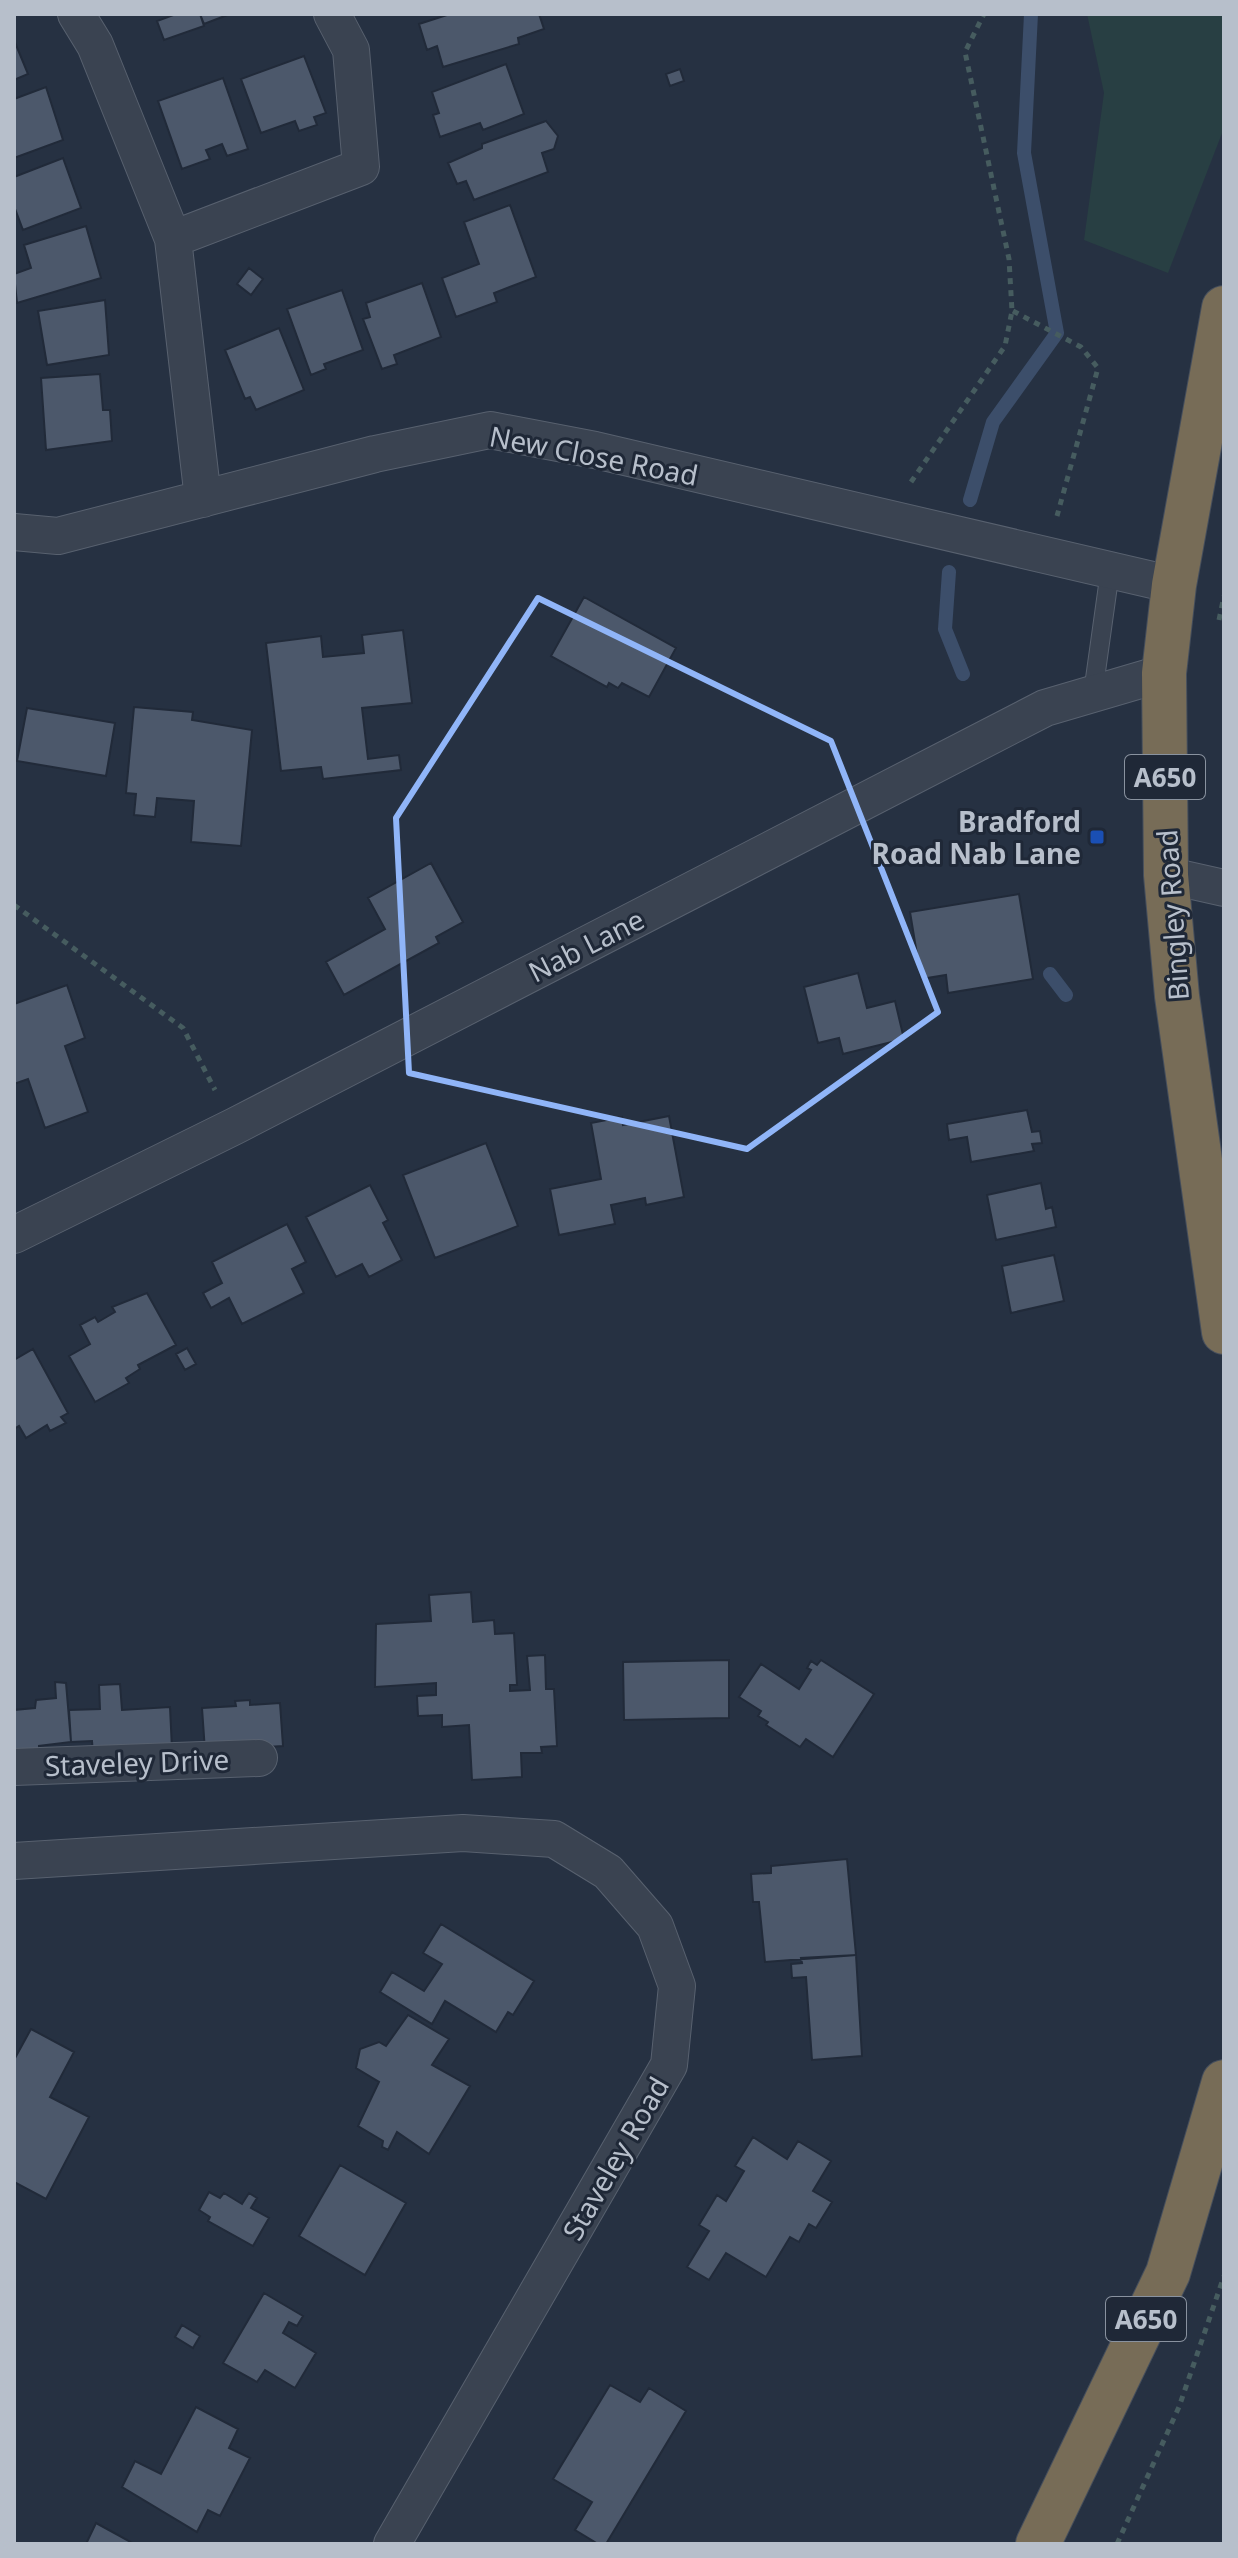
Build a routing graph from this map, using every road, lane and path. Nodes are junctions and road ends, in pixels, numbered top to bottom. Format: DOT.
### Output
graph roads {
  1 [pos="76,14"];
  2 [pos="332,14"];
  3 [pos="984,14"];
  4 [pos="173,239"];
  5 [pos="1224,308"];
  6 [pos="1012,311"];
  7 [pos="203,499"];
  8 [pos="886,519"];
  9 [pos="14,532"];
  10 [pos="1046,556"];
  11 [pos="1110,571"];
  12 [pos="1174,585"];
  13 [pos="1164,673"];
  14 [pos="1093,693"];
  15 [pos="1166,875"];
  16 [pos="1224,888"];
  17 [pos="14,905"];
  18 [pos="235,1126"];
  19 [pos="14,1235"];
  20 [pos="1224,1332"];
  21 [pos="259,1758"];
  22 [pos="14,1767"];
  23 [pos="14,1861"];
  24 [pos="1224,2082"];
  25 [pos="1224,2276"];
  26 [pos="392,2544"];
  27 [pos="1038,2544"];
  28 [pos="1117,2544"];
  1 -- 4 [label="street"];
  2 -- 4 [label="street"];
  3 -- 6 [label="path"];
  4 -- 7 [label="street"];
  5 -- 12 [label="highway, Bingley Road / A650"];
  6 -- 8 [label="path"];
  6 -- 10 [label="path"];
  7 -- 8 [label="street, New Close Road"];
  7 -- 9 [label="street, New Close Road"];
  8 -- 10 [label="street, New Close Road"];
  10 -- 11 [label="street, New Close Road"];
  11 -- 12 [label="street, New Close Road"];
  11 -- 14 [label="lane"];
  12 -- 13 [label="highway, Bingley Road / A650"];
  13 -- 14 [label="street, Nab Lane"];
  13 -- 15 [label="highway, Bingley Road / A650"];
  14 -- 18 [label="street, Nab Lane"];
  15 -- 16 [label="street"];
  15 -- 20 [label="highway, Bingley Road / A650"];
  17 -- 18 [label="path"];
  18 -- 19 [label="street, Nab Lane"];
  21 -- 22 [label="street, Staveley Drive"];
  23 -- 26 [label="street, Staveley Road"];
  24 -- 27 [label="highway, A650"];
  25 -- 28 [label="path"];
}
